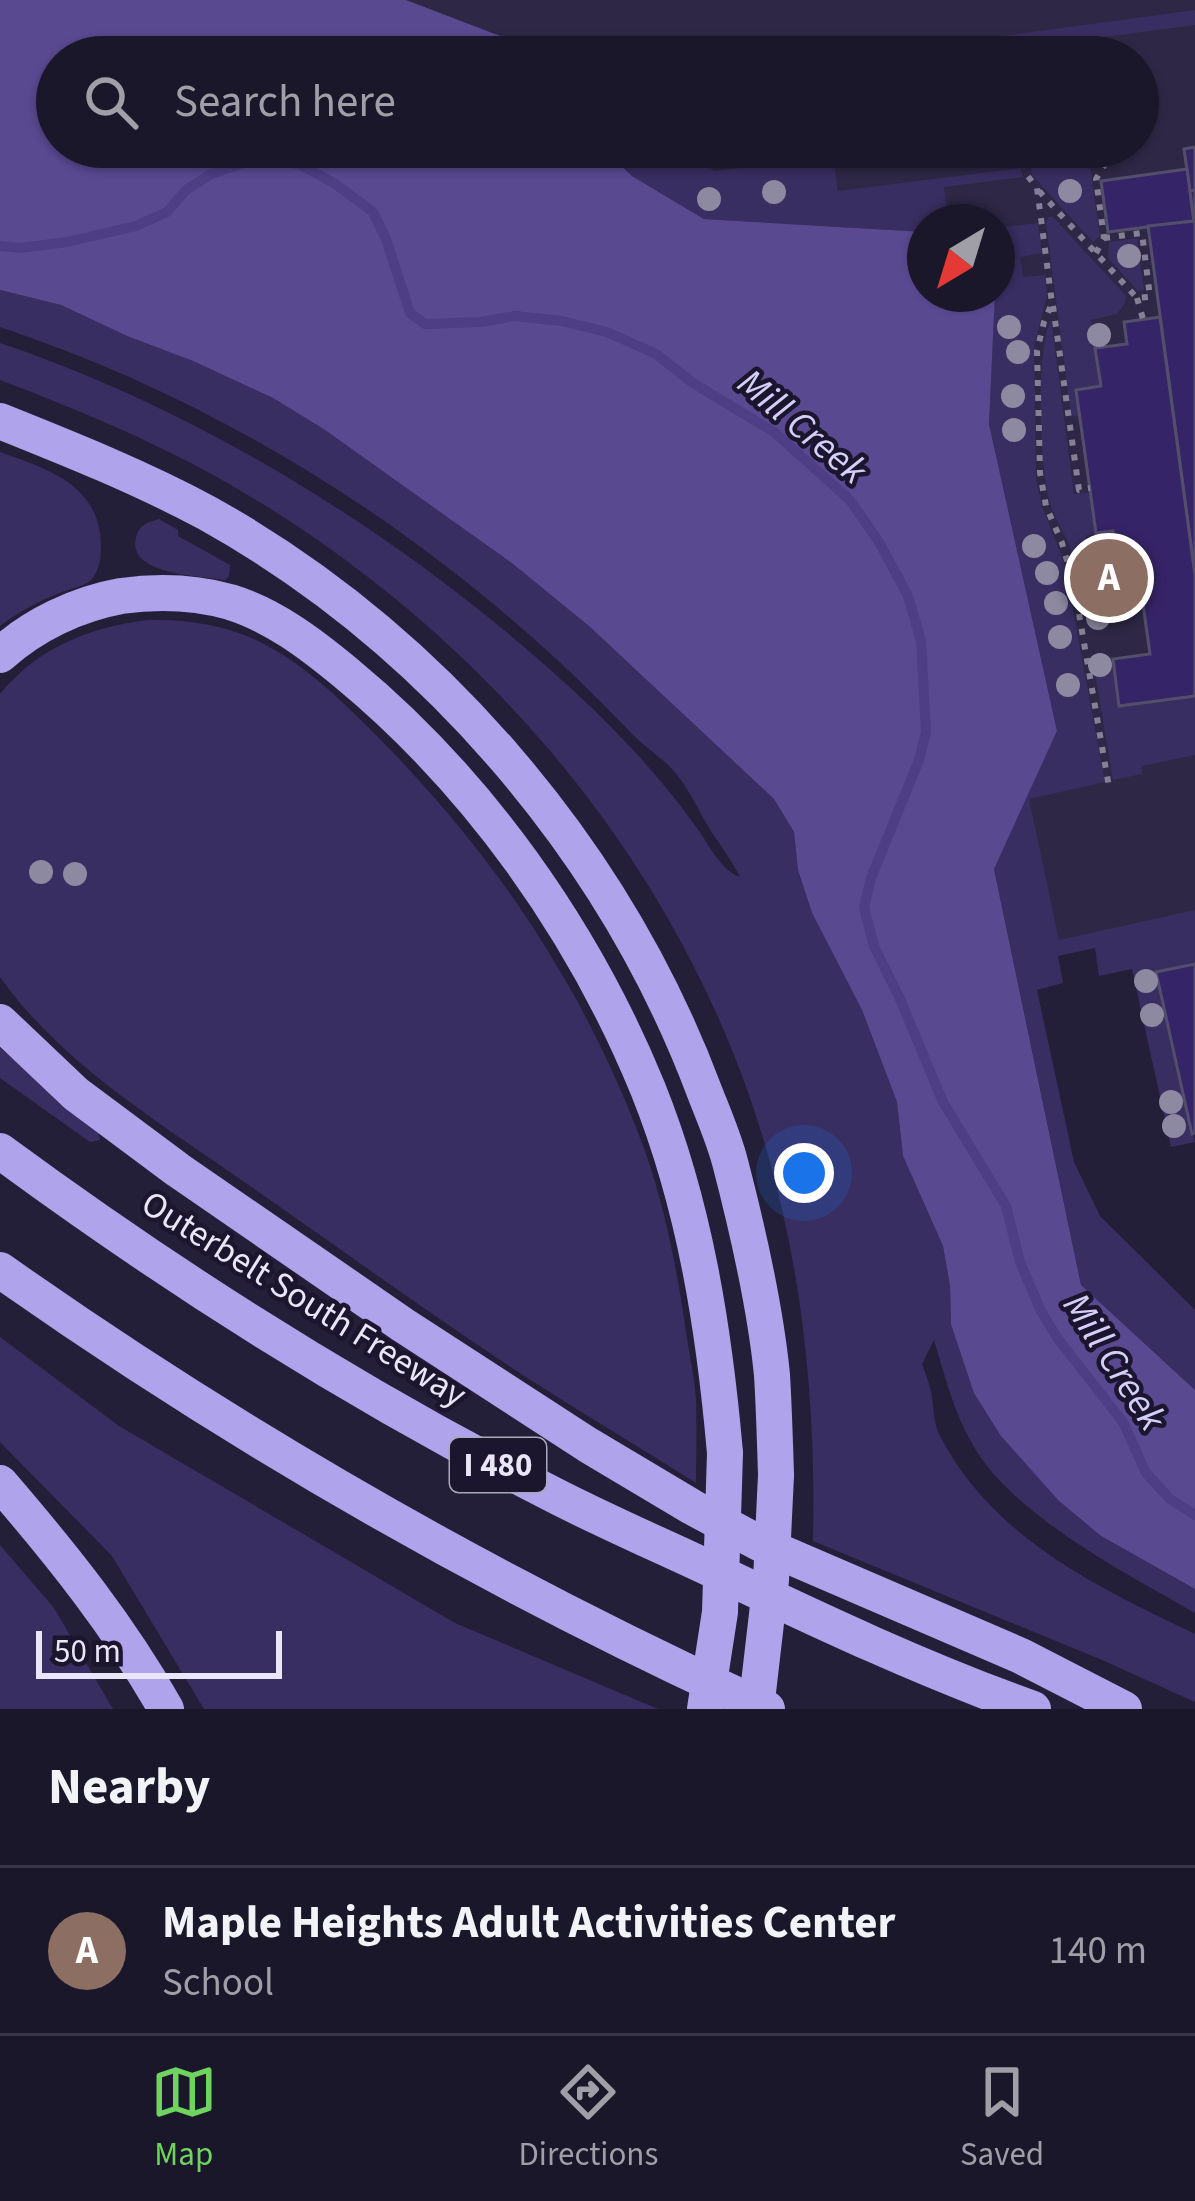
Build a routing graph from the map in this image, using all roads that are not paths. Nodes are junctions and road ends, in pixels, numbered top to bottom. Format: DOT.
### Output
graph roads {
  1 [pos="0,421"];
  2 [pos="0,655"];
  3 [pos="0,1022"];
  4 [pos="0,1151"];
  5 [pos="0,1270"];
  6 [pos="0,1483"];
  7 [pos="166,1709"];
  8 [pos="705,1709"];
  9 [pos="756,1709"];
  10 [pos="767,1709"];
  11 [pos="1033,1709"];
  12 [pos="1124,1709"];
  1 -- 9 [label="highway, bridge"];
  2 -- 8 [label="highway, bridge"];
  3 -- 12 [label="highway"];
  4 -- 11 [label="highway, Outerbelt South Freeway / I 480"];
  5 -- 10 [label="highway, I 480"];
  6 -- 7 [label="highway"];
}
